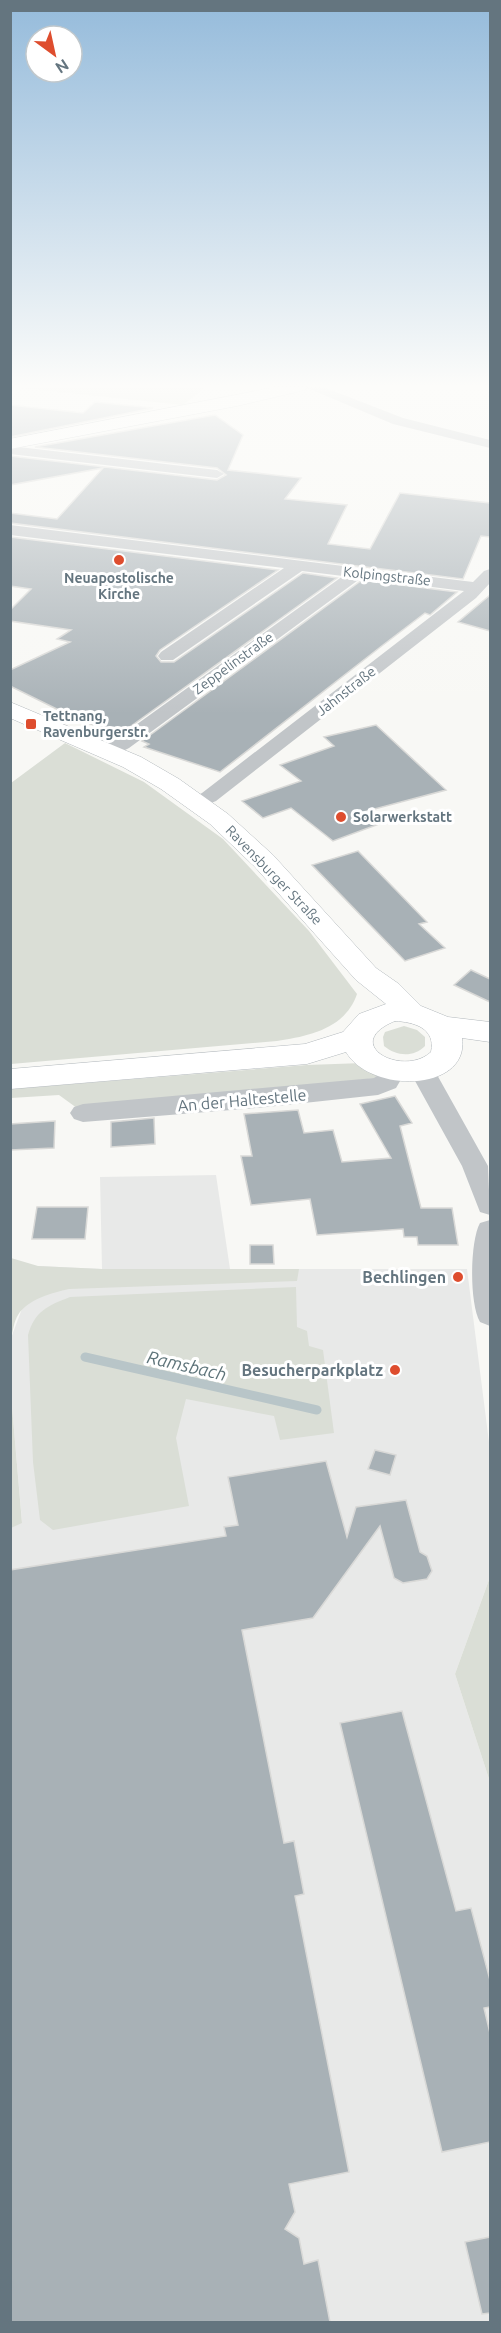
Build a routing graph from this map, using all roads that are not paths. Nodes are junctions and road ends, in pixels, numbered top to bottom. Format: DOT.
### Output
graph roads {
  1 [pos="10,530"];
  2 [pos="298,566"];
  3 [pos="357,573"];
  4 [pos="490,574"];
  5 [pos="475,587"];
  6 [pos="166,656"];
  7 [pos="10,709"];
  8 [pos="108,751"];
  9 [pos="197,803"];
  10 [pos="366,974"];
  11 [pos="411,1013"];
  12 [pos="490,1032"];
  13 [pos="490,1041"];
  14 [pos="399,1048"];
  15 [pos="10,1079"];
  16 [pos="83,1113"];
  17 [pos="490,1205"];
  18 [pos="490,1230"];
  19 [pos="490,1314"];
  1 -- 2 [label="street, Kolpingstraße"];
  2 -- 3 [label="street, Kolpingstraße"];
  2 -- 6 [label="street"];
  3 -- 5 [label="street, Kolpingstraße"];
  3 -- 8 [label="street, Zeppelinstraße"];
  4 -- 5 [label="street, Jahnstraße"];
  5 -- 9 [label="street, Jahnstraße"];
  7 -- 8 [label="street, Ravensburger Straße"];
  8 -- 9 [label="street, Ravensburger Straße"];
  9 -- 10 [label="street, Ravensburger Straße"];
  10 -- 11 [label="street, Ravensburger Straße"];
  10 -- 14 [label="street, Ravensburger Straße"];
  11 -- 14 [label="street, Ravensburger Straße"];
  11 -- 14 [label="street, Ravensburger Straße"];
  12 -- 14 [label="street, Ravensburger Straße"];
  13 -- 14 [label="street"];
  14 -- 15 [label="street"];
  14 -- 16 [label="street, An der Haltestelle"];
  14 -- 17 [label="street"];
  18 -- 19 [label="street"];
}
